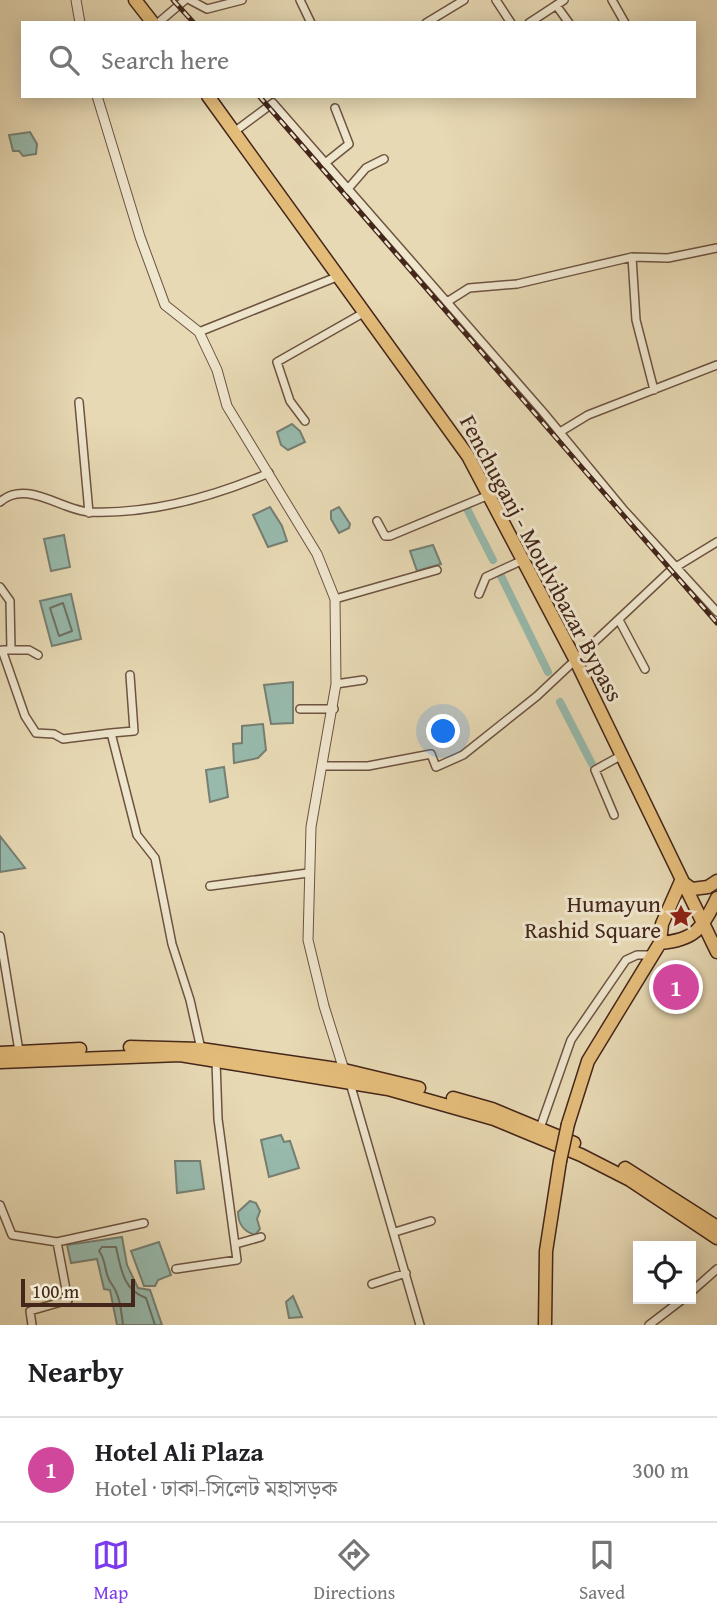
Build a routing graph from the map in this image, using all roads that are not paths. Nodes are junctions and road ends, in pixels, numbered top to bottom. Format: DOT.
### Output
graph roads {
  1 [pos="76,0"];
  2 [pos="135,0"];
  3 [pos="188,0"];
  4 [pos="242,0"];
  5 [pos="300,0"];
  6 [pos="464,0"];
  7 [pos="496,0"];
  8 [pos="564,0"];
  9 [pos="611,0"];
  10 [pos="556,5"];
  11 [pos="80,21"];
  12 [pos="153,21"];
  13 [pos="158,21"];
  14 [pos="311,21"];
  15 [pos="429,21"];
  16 [pos="510,21"];
  17 [pos="531,21"];
  18 [pos="568,21"];
  19 [pos="624,21"];
  20 [pos="98,98"];
  21 [pos="209,98"];
  22 [pos="278,98"];
  23 [pos="273,103"];
  24 [pos="335,108"];
  25 [pos="234,132"];
  26 [pos="384,159"];
  27 [pos="324,164"];
  28 [pos="347,190"];
  29 [pos="717,248"];
  30 [pos="632,257"];
  31 [pos="340,275"];
  32 [pos="447,302"];
  33 [pos="366,311"];
  34 [pos="199,331"];
  35 [pos="717,365"];
  36 [pos="654,390"];
  37 [pos="79,402"];
  38 [pos="305,421"];
  39 [pos="560,432"];
  40 [pos="269,473"];
  41 [pos="489,495"];
  42 [pos="0,502"];
  43 [pos="89,513"];
  44 [pos="377,521"];
  45 [pos="717,542"];
  46 [pos="523,560"];
  47 [pos="676,566"];
  48 [pos="437,570"];
  49 [pos="0,587"];
  50 [pos="479,594"];
  51 [pos="335,599"];
  52 [pos="717,612"];
  53 [pos="619,620"];
  54 [pos="11,650"];
  55 [pos="38,654"];
  56 [pos="575,659"];
  57 [pos="645,669"];
  58 [pos="130,675"];
  59 [pos="363,680"];
  60 [pos="336,684"];
  61 [pos="300,709"];
  62 [pos="334,709"];
  63 [pos="111,733"];
  64 [pos="622,755"];
  65 [pos="323,766"];
  66 [pos="614,815"];
  67 [pos="309,873"];
  68 [pos="681,881"];
  69 [pos="717,881"];
  70 [pos="210,886"];
  71 [pos="717,898"];
  72 [pos="710,929"];
  73 [pos="0,936"];
  74 [pos="660,943"];
  75 [pos="717,951"];
  76 [pos="650,955"];
  77 [pos="201,1049"];
  78 [pos="19,1051"];
  79 [pos="0,1053"];
  80 [pos="216,1061"];
  81 [pos="0,1062"];
  82 [pos="344,1070"];
  83 [pos="350,1082"];
  84 [pos="540,1128"];
  85 [pos="0,1205"];
  86 [pos="431,1221"];
  87 [pos="144,1223"];
  88 [pos="717,1227"];
  89 [pos="395,1232"];
  90 [pos="261,1237"];
  91 [pos="717,1238"];
  92 [pos="57,1241"];
  93 [pos="236,1244"];
  94 [pos="176,1269"];
  95 [pos="717,1269"];
  96 [pos="406,1273"];
  97 [pos="372,1284"];
  98 [pos="696,1288"];
  99 [pos="676,1304"];
  100 [pos="32,1325"];
  101 [pos="421,1325"];
  102 [pos="545,1325"];
  103 [pos="649,1325"];
  1 -- 11 [label="street"];
  2 -- 12 [label="main road"];
  3 -- 4 [label="street"];
  3 -- 13 [label="street"];
  5 -- 14 [label="street"];
  6 -- 15 [label="street"];
  7 -- 16 [label="street"];
  8 -- 10 [label="street"];
  9 -- 19 [label="street"];
  10 -- 17 [label="street"];
  10 -- 18 [label="street"];
  20 -- 34 [label="street"];
  21 -- 25 [label="main road, Fenchuganj - Moulvibazar Bypass"];
  22 -- 23 [label="street"];
  23 -- 25 [label="street"];
  23 -- 27 [label="street"];
  24 -- 27 [label="street"];
  25 -- 31 [label="main road, Fenchuganj - Moulvibazar Bypass"];
  26 -- 28 [label="street"];
  27 -- 28 [label="street"];
  28 -- 32 [label="street"];
  29 -- 30 [label="street"];
  30 -- 32 [label="street"];
  30 -- 36 [label="street"];
  31 -- 33 [label="main road, Fenchuganj - Moulvibazar Bypass"];
  31 -- 34 [label="street"];
  32 -- 39 [label="street"];
  33 -- 38 [label="street"];
  33 -- 41 [label="main road, Fenchuganj - Moulvibazar Bypass"];
  34 -- 40 [label="street"];
  35 -- 36 [label="street"];
  36 -- 39 [label="street"];
  37 -- 43 [label="street"];
  39 -- 47 [label="street"];
  40 -- 43 [label="street"];
  40 -- 51 [label="street"];
  41 -- 44 [label="street"];
  41 -- 46 [label="main road, Fenchuganj - Moulvibazar Bypass"];
  42 -- 43 [label="street"];
  45 -- 47 [label="street"];
  46 -- 50 [label="street"];
  46 -- 56 [label="main road, Fenchuganj - Moulvibazar Bypass"];
  47 -- 52 [label="street"];
  47 -- 53 [label="street"];
  48 -- 51 [label="street"];
  49 -- 54 [label="street"];
  51 -- 60 [label="street"];
  53 -- 56 [label="street"];
  53 -- 57 [label="street"];
  54 -- 55 [label="street"];
  54 -- 63 [label="street"];
  56 -- 64 [label="main road, Fenchuganj - Moulvibazar Bypass"];
  56 -- 65 [label="street"];
  58 -- 63 [label="street"];
  59 -- 60 [label="street"];
  60 -- 62 [label="street"];
  61 -- 62 [label="street"];
  62 -- 65 [label="street"];
  63 -- 77 [label="street"];
  64 -- 66 [label="street"];
  64 -- 68 [label="main road, Fenchuganj - Moulvibazar Bypass"];
  65 -- 67 [label="street"];
  67 -- 70 [label="street"];
  67 -- 82 [label="street"];
  68 -- 69 [label="main road"];
  68 -- 72 [label="main road, Fenchuganj - Moulvibazar Bypass"];
  68 -- 74 [label="main road"];
  71 -- 72 [label="main road"];
  72 -- 74 [label="main road"];
  72 -- 75 [label="main road, Fenchuganj - Moulvibazar Bypass"];
  73 -- 78 [label="street"];
  74 -- 76 [label="main road"];
  76 -- 84 [label="street"];
  76 -- 102 [label="main road, bridge"];
  77 -- 78 [label="main road"];
  77 -- 82 [label="main road"];
  78 -- 79 [label="main road"];
  80 -- 81 [label="main road"];
  80 -- 83 [label="main road"];
  80 -- 93 [label="street"];
  82 -- 83 [label="street"];
  82 -- 84 [label="main road"];
  83 -- 89 [label="street"];
  83 -- 91 [label="main road"];
  84 -- 88 [label="main road"];
  85 -- 92 [label="street"];
  86 -- 89 [label="street"];
  87 -- 92 [label="street"];
  89 -- 96 [label="street"];
  90 -- 93 [label="street"];
  92 -- 100 [label="street"];
  93 -- 94 [label="street"];
  95 -- 98 [label="street"];
  96 -- 97 [label="street"];
  96 -- 101 [label="street"];
  99 -- 103 [label="street"];
}
